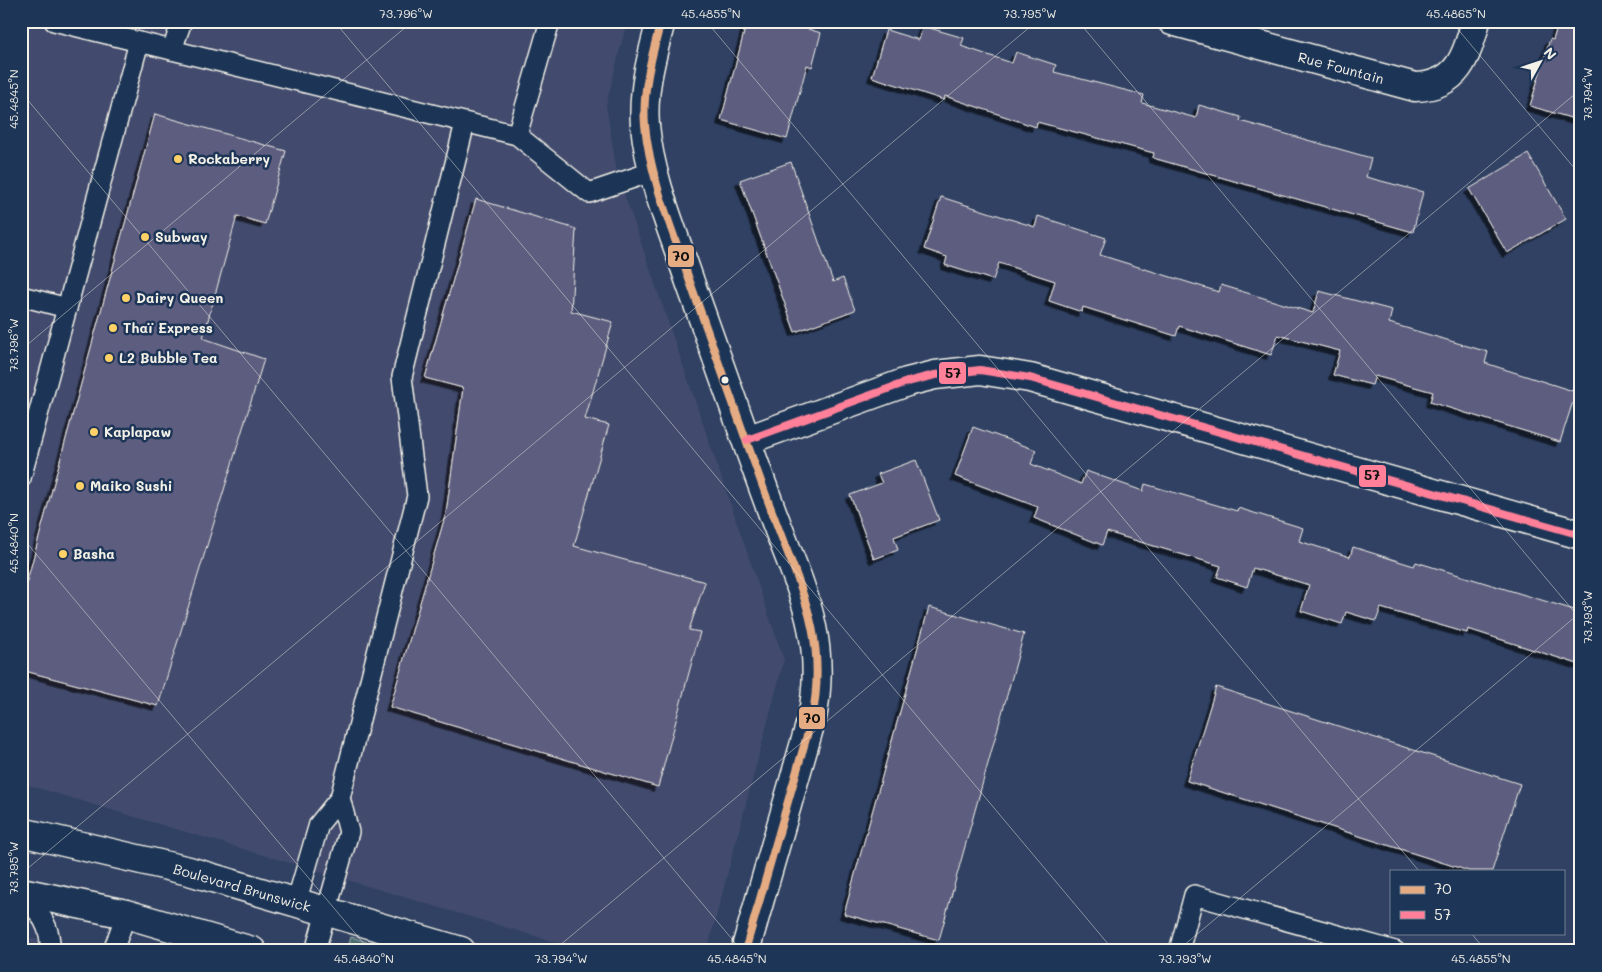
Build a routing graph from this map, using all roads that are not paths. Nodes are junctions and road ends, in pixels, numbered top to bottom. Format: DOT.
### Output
graph roads {
  1 [pos="54,21"];
  2 [pos="182,21"];
  3 [pos="550,21"];
  4 [pos="661,21"];
  5 [pos="1172,21"];
  6 [pos="1476,21"];
  7 [pos="139,42"];
  8 [pos="172,50"];
  9 [pos="465,122"];
  10 [pos="517,135"];
  11 [pos="654,171"];
  12 [pos="21,296"];
  13 [pos="67,308"];
  14 [pos="747,440"];
  15 [pos="21,478"];
  16 [pos="1581,535"];
  17 [pos="340,798"];
  18 [pos="21,832"];
  19 [pos="21,892"];
  20 [pos="21,896"];
  21 [pos="296,903"];
  22 [pos="325,912"];
  23 [pos="126,914"];
  24 [pos="50,951"];
  25 [pos="113,951"];
  26 [pos="252,951"];
  27 [pos="315,951"];
  28 [pos="461,951"];
  29 [pos="745,951"];
  30 [pos="1179,951"];
  31 [pos="1395,951"];
  1 -- 7 [label="lane"];
  2 -- 8 [label="lane"];
  3 -- 10 [label="lane"];
  4 -- 11 [label="street"];
  5 -- 6 [label="street, Rue Fountain"];
  7 -- 8 [label="lane"];
  7 -- 13 [label="lane"];
  8 -- 9 [label="lane"];
  9 -- 10 [label="lane"];
  9 -- 17 [label="lane"];
  10 -- 11 [label="lane"];
  11 -- 14 [label="street"];
  12 -- 13 [label="lane"];
  13 -- 15 [label="lane"];
  14 -- 16 [label="street"];
  14 -- 29 [label="street"];
  17 -- 21 [label="lane"];
  17 -- 22 [label="lane"];
  18 -- 21 [label="street, Boulevard Brunswick"];
  19 -- 23 [label="street"];
  20 -- 24 [label="lane"];
  21 -- 22 [label="street, Boulevard Brunswick"];
  22 -- 27 [label="lane"];
  22 -- 28 [label="street, Boulevard Brunswick"];
  23 -- 25 [label="lane"];
  23 -- 26 [label="street"];
  30 -- 31 [label="lane"];
}
